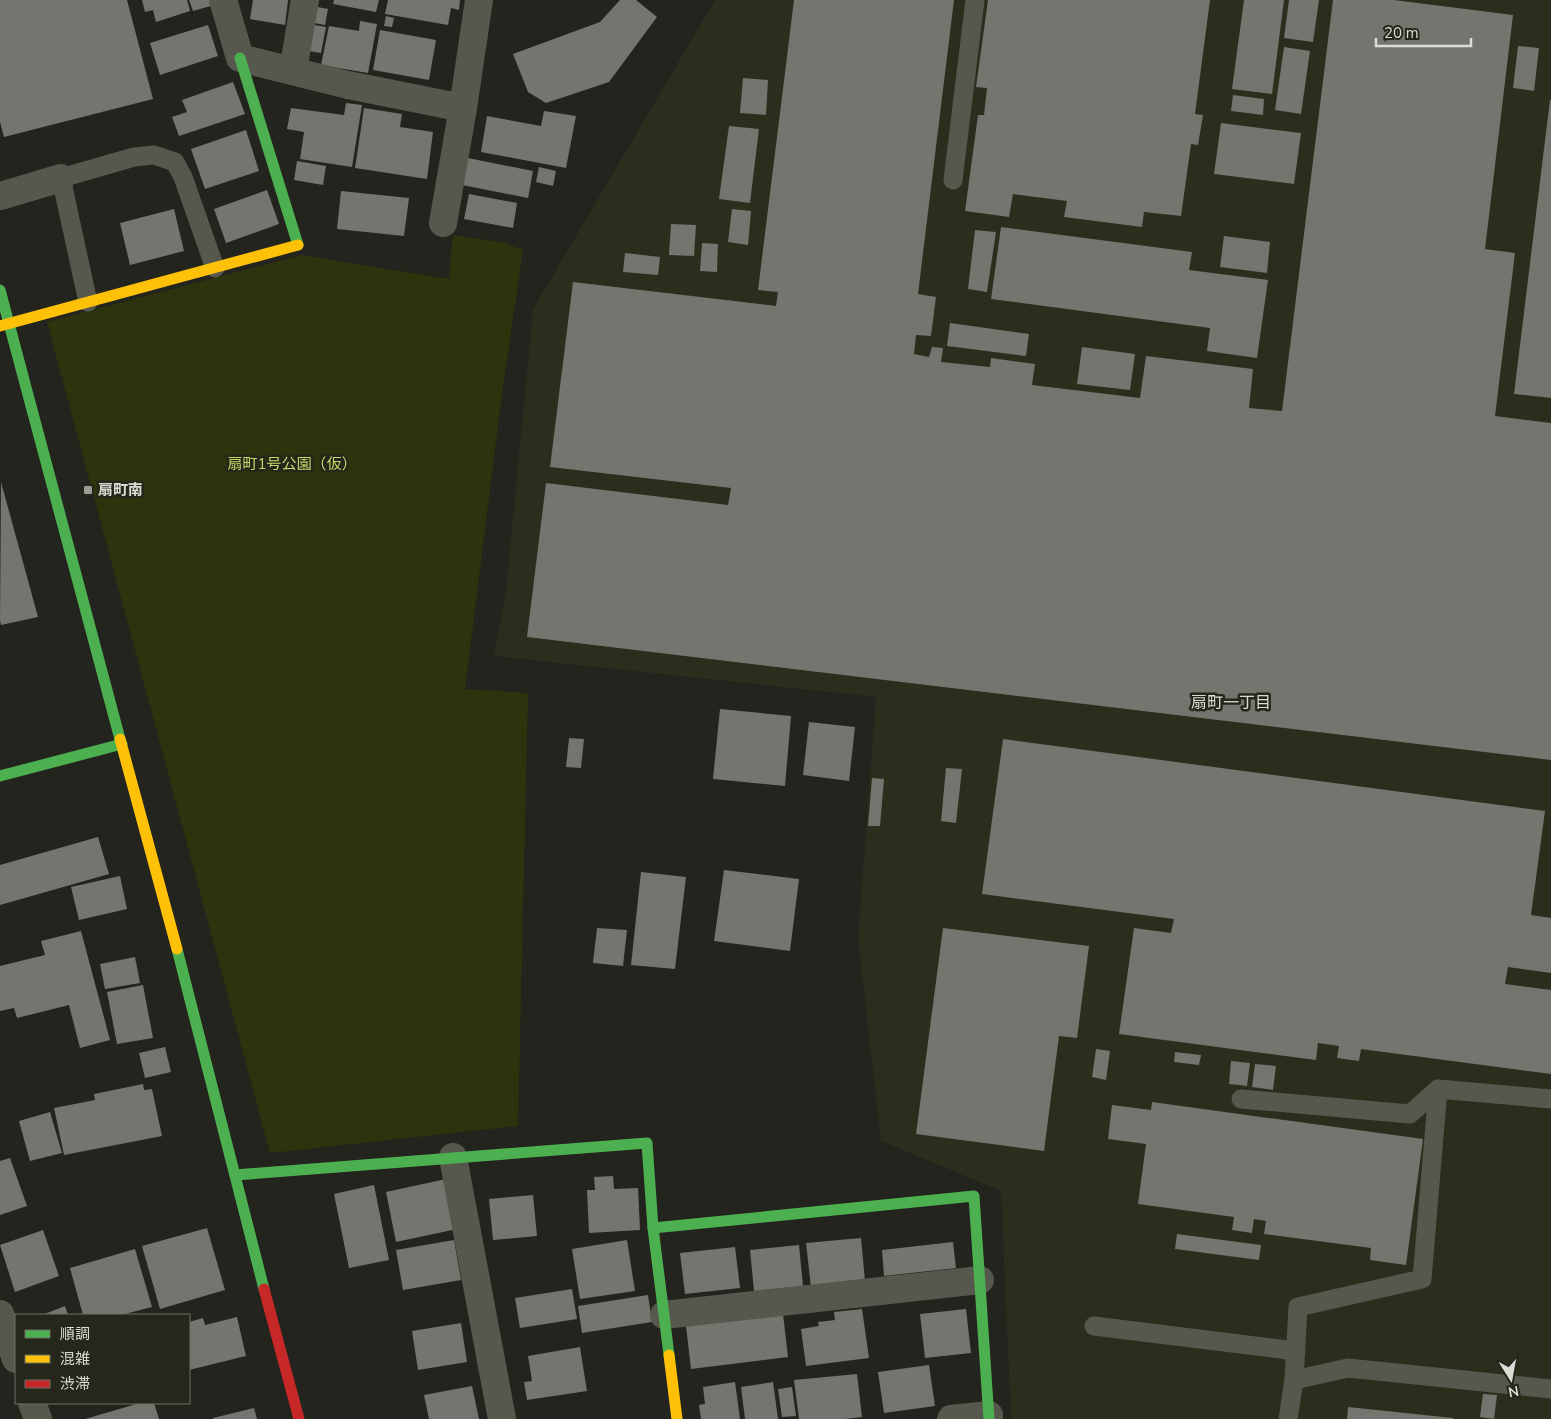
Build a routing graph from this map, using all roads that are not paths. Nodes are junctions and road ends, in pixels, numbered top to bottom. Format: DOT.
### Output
graph roads {
  1 [pos="223,0"];
  2 [pos="305,0"];
  3 [pos="479,0"];
  4 [pos="975,0"];
  5 [pos="240,58"];
  6 [pos="293,71"];
  7 [pos="463,108"];
  8 [pos="60,178"];
  9 [pos="953,180"];
  10 [pos="0,196"];
  11 [pos="443,223"];
  12 [pos="214,268"];
  13 [pos="0,290"];
  14 [pos="88,302"];
  15 [pos="4,324"];
  16 [pos="122,744"];
  17 [pos="0,776"];
  18 [pos="1438,1089"];
  19 [pos="1241,1098"];
  20 [pos="1551,1099"];
  21 [pos="453,1157"];
  22 [pos="236,1175"];
  23 [pos="653,1228"];
  24 [pos="980,1280"];
  25 [pos="0,1314"];
  26 [pos="664,1315"];
  27 [pos="1094,1326"];
  28 [pos="1296,1351"];
  29 [pos="15,1356"];
  30 [pos="1294,1380"];
  31 [pos="1551,1390"];
  32 [pos="32,1404"];
  33 [pos="989,1417"];
  34 [pos="38,1419"];
  35 [pos="299,1419"];
  36 [pos="502,1419"];
  37 [pos="677,1419"];
  38 [pos="951,1419"];
  39 [pos="1288,1419"];
  1 -- 5 [label="street"];
  2 -- 6 [label="street"];
  3 -- 7 [label="street"];
  4 -- 9 [label="lane"];
  5 -- 6 [label="street"];
  5 -- 12 [label="street"];
  6 -- 7 [label="street"];
  7 -- 11 [label="street"];
  8 -- 10 [label="street"];
  8 -- 12 [label="lane"];
  8 -- 14 [label="lane"];
  12 -- 14 [label="street"];
  13 -- 15 [label="street"];
  14 -- 15 [label="street"];
  15 -- 16 [label="street"];
  16 -- 17 [label="street"];
  16 -- 22 [label="street"];
  18 -- 19 [label="lane"];
  18 -- 20 [label="lane"];
  18 -- 28 [label="lane"];
  21 -- 22 [label="street"];
  21 -- 23 [label="street"];
  21 -- 36 [label="street"];
  22 -- 35 [label="street"];
  23 -- 24 [label="street"];
  23 -- 26 [label="street"];
  24 -- 26 [label="street"];
  24 -- 33 [label="street"];
  25 -- 29 [label="street"];
  26 -- 37 [label="street"];
  27 -- 28 [label="lane"];
  28 -- 30 [label="lane"];
  30 -- 31 [label="lane"];
  30 -- 39 [label="lane"];
  32 -- 34 [label="street"];
  33 -- 38 [label="street"];
}
